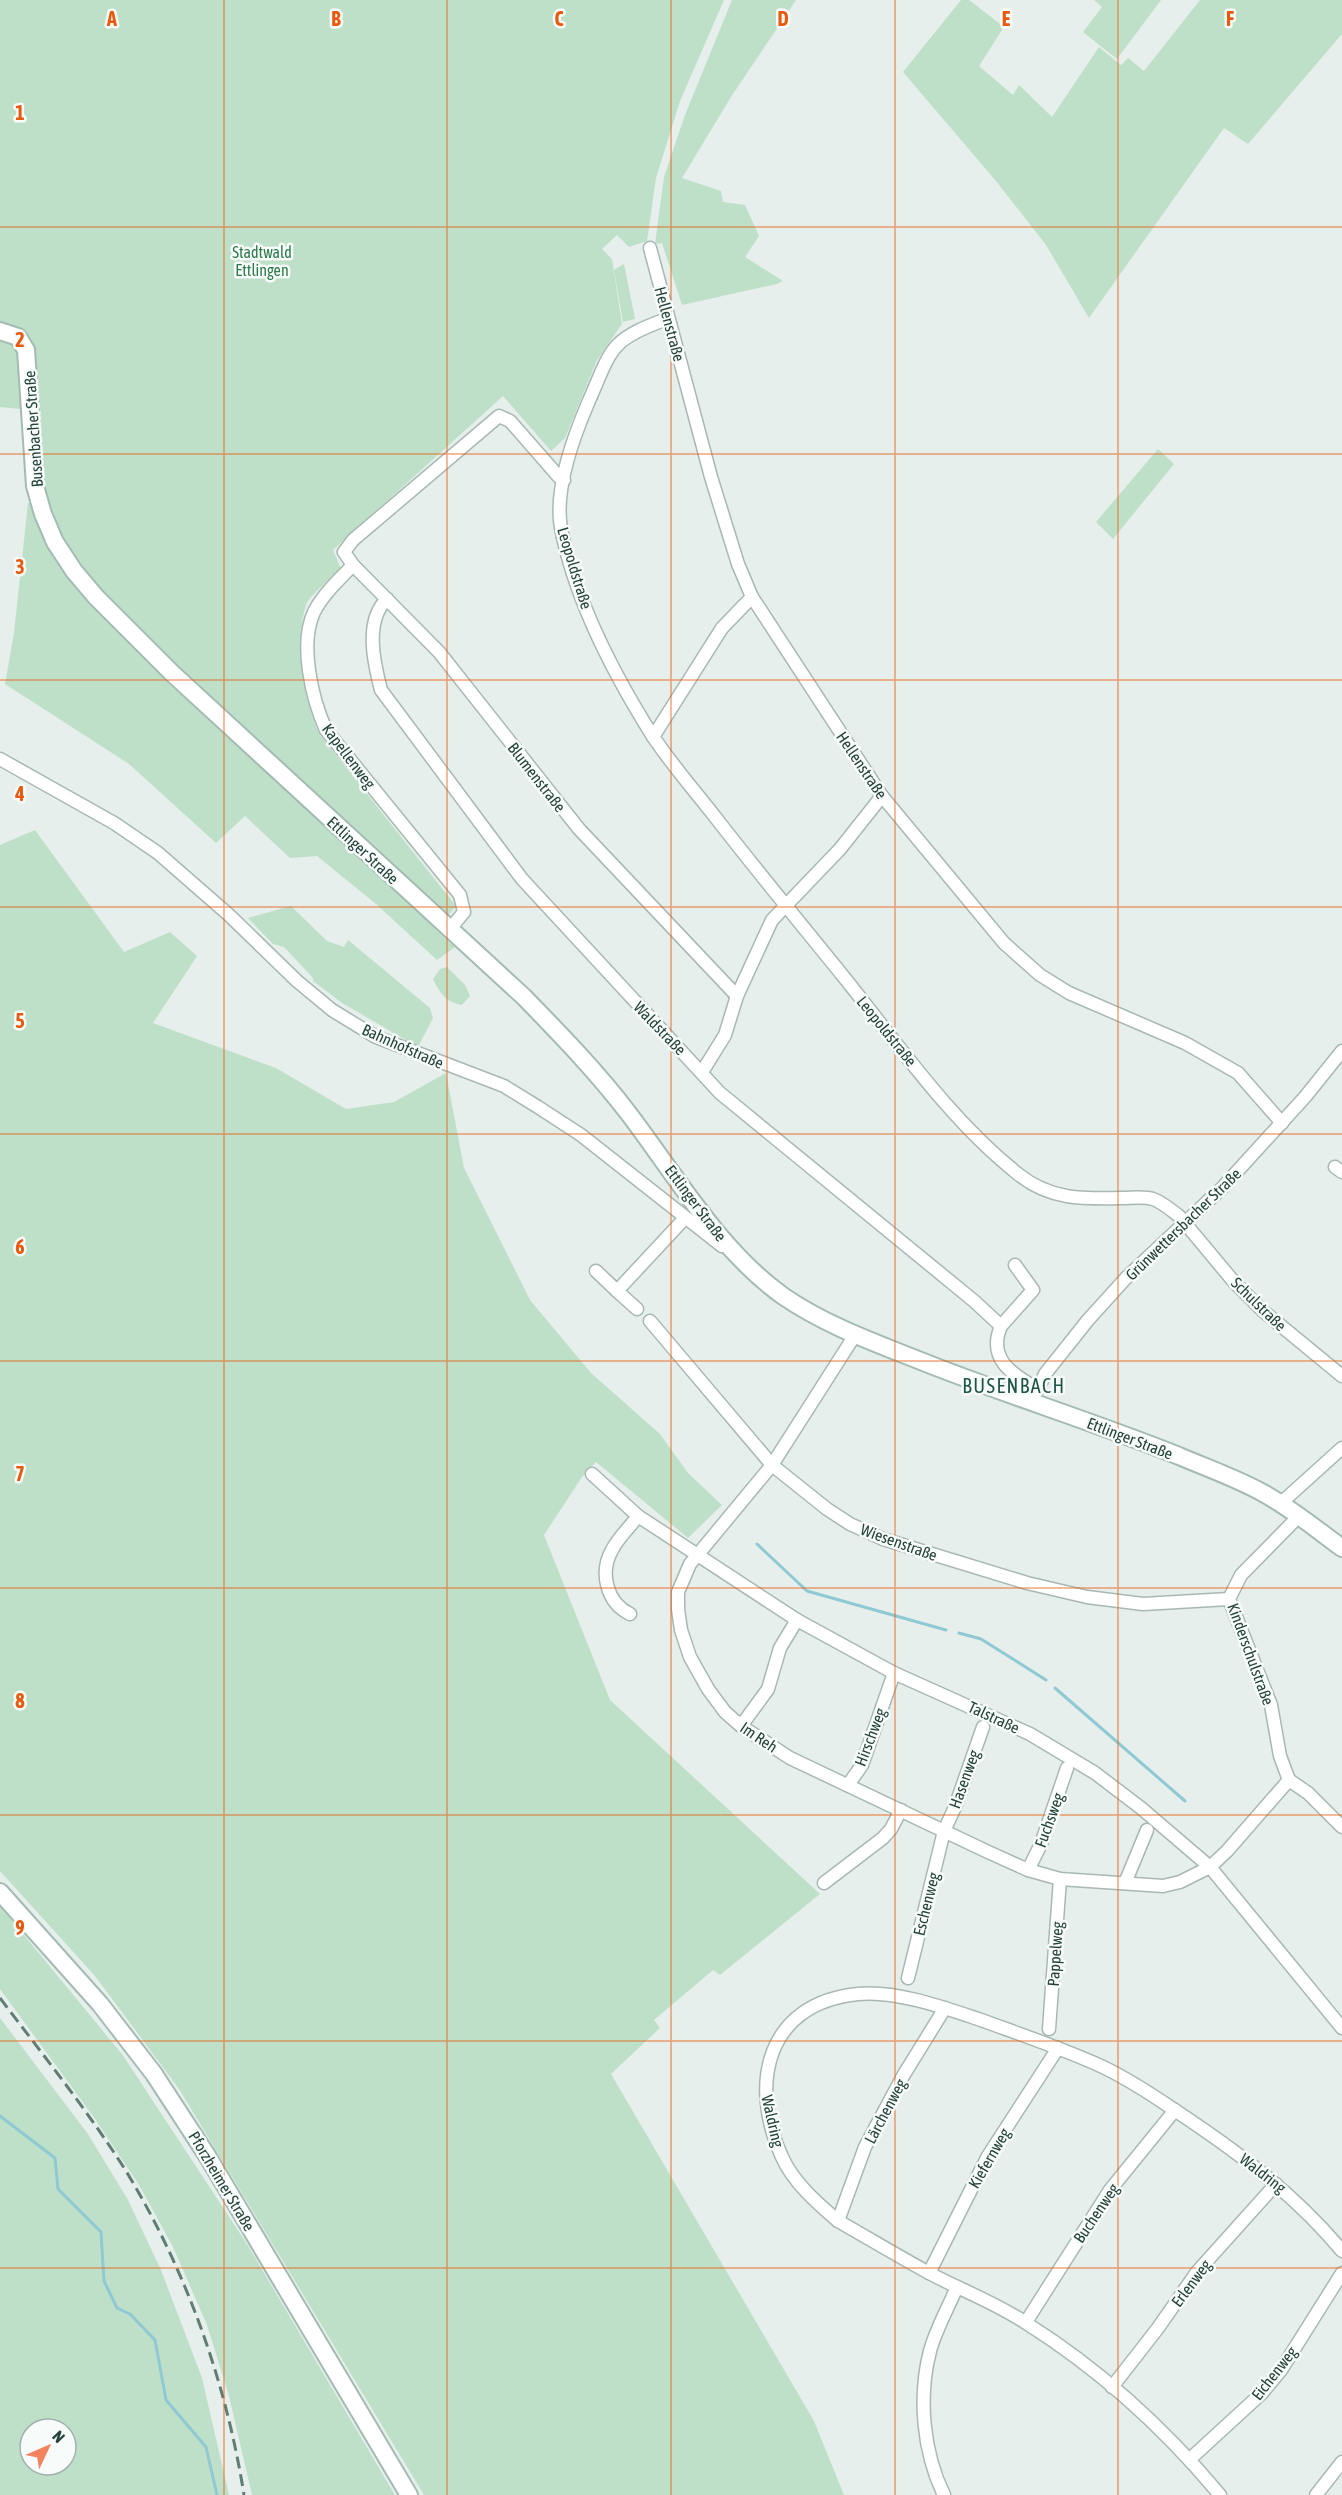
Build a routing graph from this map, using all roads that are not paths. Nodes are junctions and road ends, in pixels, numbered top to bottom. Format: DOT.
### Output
graph roads {
  1 [pos="650,248"];
  2 [pos="667,319"];
  3 [pos="0,331"];
  4 [pos="564,480"];
  5 [pos="353,565"];
  6 [pos="752,597"];
  7 [pos="387,599"];
  8 [pos="173,674"];
  9 [pos="654,737"];
  10 [pos="0,759"];
  11 [pos="882,796"];
  12 [pos="786,905"];
  13 [pos="450,929"];
  14 [pos="738,996"];
  15 [pos="1342,1051"];
  16 [pos="702,1072"];
  17 [pos="1281,1123"];
  18 [pos="685,1218"];
  19 [pos="1184,1223"];
  20 [pos="733,1250"];
  21 [pos="1015,1265"];
  22 [pos="597,1271"];
  23 [pos="617,1291"];
  24 [pos="637,1309"];
  25 [pos="650,1321"];
  26 [pos="1000,1326"];
  27 [pos="855,1335"];
  28 [pos="1342,1376"];
  29 [pos="1035,1395"];
  30 [pos="1342,1448"];
  31 [pos="772,1464"];
  32 [pos="592,1474"];
  33 [pos="1281,1503"];
  34 [pos="638,1516"];
  35 [pos="1299,1516"];
  36 [pos="1342,1548"];
  37 [pos="697,1556"];
  38 [pos="1229,1599"];
  39 [pos="630,1614"];
  40 [pos="797,1620"];
  41 [pos="894,1673"];
  42 [pos="741,1726"];
  43 [pos="983,1727"];
  44 [pos="1067,1768"];
  45 [pos="1289,1780"];
  46 [pos="848,1785"];
  47 [pos="901,1810"];
  48 [pos="1342,1827"];
  49 [pos="1147,1830"];
  50 [pos="944,1831"];
  51 [pos="1210,1867"];
  52 [pos="1028,1870"];
  53 [pos="1060,1879"];
  54 [pos="1125,1882"];
  55 [pos="824,1883"];
  56 [pos="0,1892"];
  57 [pos="908,1978"];
  58 [pos="945,2008"];
  59 [pos="1342,2028"];
  60 [pos="1049,2029"];
  61 [pos="1058,2048"];
  62 [pos="1175,2110"];
  63 [pos="1276,2184"];
  64 [pos="838,2221"];
  65 [pos="1342,2251"];
  66 [pos="929,2273"];
  67 [pos="1342,2273"];
  68 [pos="957,2287"];
  69 [pos="1026,2322"];
  70 [pos="1112,2387"];
  71 [pos="1190,2459"];
  72 [pos="1342,2462"];
  73 [pos="409,2495"];
  74 [pos="944,2495"];
  75 [pos="1220,2495"];
  76 [pos="1316,2495"];
  1 -- 2 [label="street, Hellenstraße"];
  2 -- 4 [label="street, Leopoldstraße"];
  2 -- 6 [label="street, Hellenstraße"];
  3 -- 8 [label="main road, Busenbacher Straße"];
  4 -- 5 [label="street, Blumenstraße"];
  4 -- 9 [label="street, Leopoldstraße"];
  5 -- 7 [label="street, Blumenstraße"];
  5 -- 13 [label="street, Kapellenweg"];
  6 -- 9 [label="street"];
  6 -- 11 [label="street, Hellenstraße"];
  7 -- 14 [label="street, Blumenstraße"];
  7 -- 16 [label="street, Waldstraße"];
  8 -- 13 [label="main road, Ettlinger Straße"];
  9 -- 12 [label="street, Leopoldstraße"];
  10 -- 18 [label="street, Bahnhofstraße"];
  11 -- 12 [label="street"];
  11 -- 17 [label="street, Hellenstraße"];
  12 -- 14 [label="street"];
  12 -- 19 [label="street, Leopoldstraße"];
  13 -- 20 [label="main road, Ettlinger Straße"];
  14 -- 16 [label="street"];
  15 -- 17 [label="street, Grünwettersbacher Straße"];
  16 -- 26 [label="street, Waldstraße"];
  17 -- 19 [label="street, Grünwettersbacher Straße"];
  18 -- 20 [label="street, Bahnhofstraße"];
  18 -- 23 [label="street"];
  19 -- 28 [label="street, Schulstraße"];
  19 -- 29 [label="street, Grünwettersbacher Straße"];
  20 -- 27 [label="main road, Ettlinger Straße"];
  21 -- 26 [label="street"];
  22 -- 23 [label="street"];
  23 -- 24 [label="street"];
  25 -- 31 [label="street, Wiesenstraße"];
  26 -- 29 [label="street"];
  27 -- 29 [label="main road, Ettlinger Straße"];
  27 -- 31 [label="street, Im Reh"];
  29 -- 33 [label="main road, Ettlinger Straße"];
  30 -- 33 [label="street"];
  31 -- 37 [label="street, Im Reh"];
  31 -- 38 [label="street, Wiesenstraße"];
  32 -- 34 [label="street, Talstraße"];
  33 -- 35 [label="main road, Ettlinger Straße"];
  34 -- 37 [label="street, Talstraße"];
  34 -- 39 [label="street"];
  35 -- 36 [label="main road, Ettlinger Straße"];
  35 -- 38 [label="street, Kinderschulstraße"];
  37 -- 40 [label="street, Talstraße"];
  37 -- 42 [label="street, Im Reh"];
  38 -- 45 [label="street, Kinderschulstraße"];
  40 -- 41 [label="street, Talstraße"];
  40 -- 42 [label="street"];
  41 -- 46 [label="street, Hirschweg"];
  41 -- 51 [label="street, Talstraße"];
  42 -- 46 [label="street, Im Reh"];
  43 -- 50 [label="street, Hasenweg"];
  44 -- 52 [label="street, Fuchsweg"];
  45 -- 48 [label="street"];
  45 -- 51 [label="street"];
  46 -- 47 [label="street, Im Reh"];
  47 -- 50 [label="street, Im Reh"];
  47 -- 55 [label="street"];
  49 -- 54 [label="street"];
  50 -- 52 [label="street, Im Reh"];
  50 -- 57 [label="street, Eschenweg"];
  51 -- 54 [label="street, Im Reh"];
  51 -- 59 [label="street, Talstraße"];
  52 -- 53 [label="street, Im Reh"];
  53 -- 54 [label="street, Im Reh"];
  53 -- 60 [label="street, Pappelweg"];
  56 -- 73 [label="main road, Pforzheimer Straße"];
  58 -- 61 [label="street, Waldring"];
  58 -- 64 [label="street, Lärchenweg"];
  58 -- 64 [label="street, Waldring"];
  61 -- 62 [label="street, Waldring"];
  61 -- 66 [label="street, Kiefernweg"];
  62 -- 63 [label="street, Waldring"];
  62 -- 69 [label="street, Buchenweg"];
  63 -- 65 [label="street, Waldring"];
  63 -- 70 [label="street, Erlenweg"];
  64 -- 66 [label="street, Waldring"];
  66 -- 68 [label="street, Waldring"];
  67 -- 71 [label="street, Eichenweg"];
  68 -- 69 [label="street, Waldring"];
  68 -- 74 [label="street"];
  69 -- 70 [label="street, Waldring"];
  70 -- 71 [label="street, Waldring"];
  71 -- 75 [label="street, Waldring"];
  72 -- 76 [label="street"];
}
